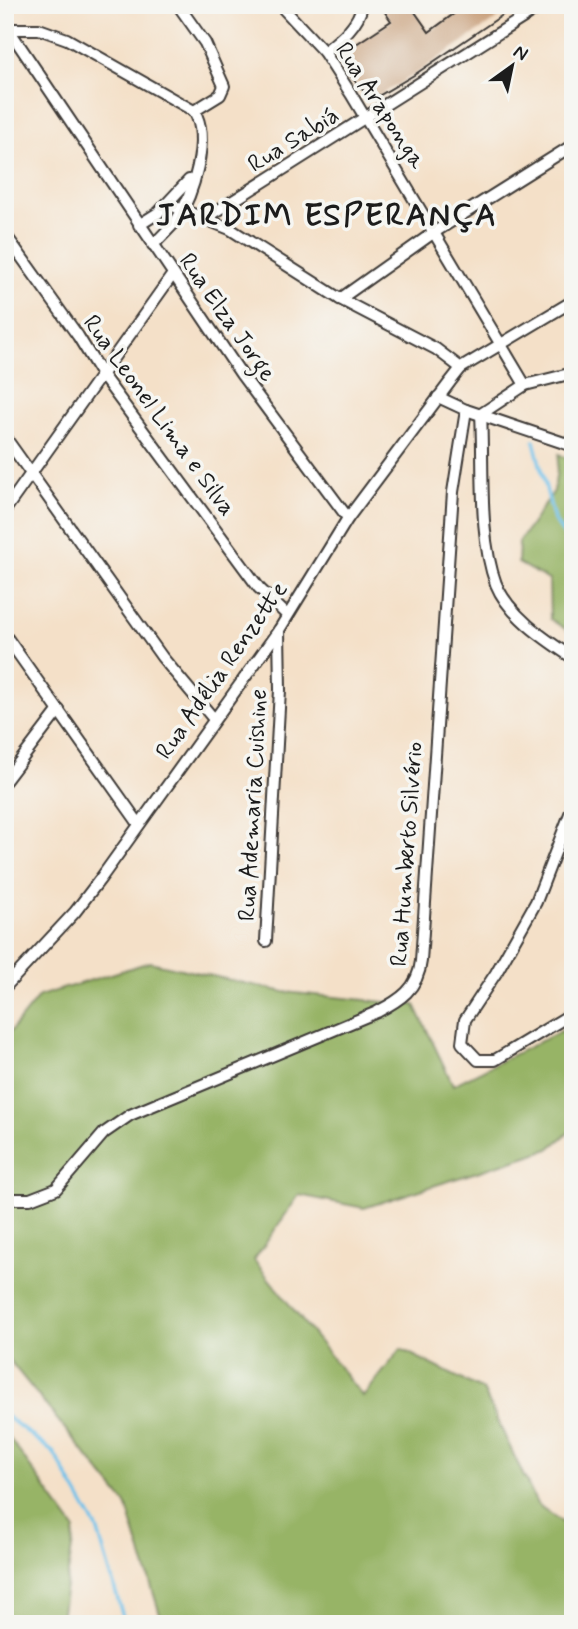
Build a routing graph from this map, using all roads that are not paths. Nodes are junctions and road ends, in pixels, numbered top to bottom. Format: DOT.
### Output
graph roads {
  1 [pos="178,5"];
  2 [pos="280,5"];
  3 [pos="543,5"];
  4 [pos="361,10"];
  5 [pos="7,27"];
  6 [pos="324,52"];
  7 [pos="194,111"];
  8 [pos="367,119"];
  9 [pos="573,145"];
  10 [pos="195,173"];
  11 [pos="168,204"];
  12 [pos="181,210"];
  13 [pos="206,218"];
  14 [pos="139,225"];
  15 [pos="433,233"];
  16 [pos="5,234"];
  17 [pos="153,245"];
  18 [pos="173,274"];
  19 [pos="340,299"];
  20 [pos="573,300"];
  21 [pos="502,342"];
  22 [pos="461,368"];
  23 [pos="573,373"];
  24 [pos="102,375"];
  25 [pos="525,385"];
  26 [pos="438,397"];
  27 [pos="466,410"];
  28 [pos="481,414"];
  29 [pos="5,437"];
  30 [pos="573,446"];
  31 [pos="32,472"];
  32 [pos="5,510"];
  33 [pos="348,519"];
  34 [pos="287,615"];
  35 [pos="279,630"];
  36 [pos="5,635"];
  37 [pos="573,658"];
  38 [pos="59,710"];
  39 [pos="213,718"];
  40 [pos="5,781"];
  41 [pos="573,806"];
  42 [pos="139,824"];
  43 [pos="265,941"];
  44 [pos="5,987"];
  45 [pos="573,1013"];
  46 [pos="5,1199"];
  1 -- 7 [label="street"];
  2 -- 6 [label="street, Rua Araponga"];
  3 -- 8 [label="street, Rua Sabiá"];
  4 -- 6 [label="street"];
  5 -- 7 [label="street"];
  5 -- 14 [label="street, Rua Elza Jorge"];
  6 -- 8 [label="street, Rua Araponga"];
  7 -- 10 [label="street"];
  8 -- 13 [label="street, Rua Sabiá"];
  8 -- 15 [label="street, Rua Araponga"];
  9 -- 15 [label="street"];
  10 -- 11 [label="street"];
  10 -- 12 [label="street"];
  11 -- 12 [label="street"];
  11 -- 14 [label="street"];
  12 -- 13 [label="street"];
  12 -- 17 [label="street"];
  13 -- 19 [label="street"];
  14 -- 17 [label="street, Rua Elza Jorge"];
  15 -- 19 [label="street"];
  15 -- 21 [label="street, Rua Araponga"];
  16 -- 24 [label="street, Rua Leonel Lima e Silva"];
  17 -- 18 [label="street, Rua Elza Jorge"];
  18 -- 24 [label="street"];
  18 -- 33 [label="street, Rua Elza Jorge"];
  19 -- 22 [label="street"];
  20 -- 21 [label="street, Rua Adélia Renzette"];
  21 -- 22 [label="street, Rua Adélia Renzette"];
  21 -- 25 [label="street, Rua Araponga"];
  22 -- 26 [label="street, Rua Adélia Renzette"];
  23 -- 25 [label="street"];
  24 -- 31 [label="street"];
  24 -- 34 [label="street, Rua Leonel Lima e Silva"];
  25 -- 28 [label="street"];
  26 -- 27 [label="street"];
  26 -- 33 [label="street, Rua Adélia Renzette"];
  27 -- 28 [label="street"];
  27 -- 46 [label="street, Rua Humberto Silvério"];
  28 -- 30 [label="street"];
  28 -- 37 [label="street"];
  29 -- 31 [label="street"];
  31 -- 32 [label="street"];
  31 -- 39 [label="street"];
  33 -- 34 [label="street, Rua Adélia Renzette"];
  34 -- 35 [label="street, Rua Adélia Renzette"];
  35 -- 39 [label="street, Rua Adélia Renzette"];
  35 -- 43 [label="street, Rua Ademaria Cuishine"];
  36 -- 38 [label="street"];
  38 -- 40 [label="street"];
  38 -- 42 [label="street"];
  39 -- 42 [label="street, Rua Adélia Renzette"];
  41 -- 45 [label="street"];
  42 -- 44 [label="street, Rua Adélia Renzette"];
}
